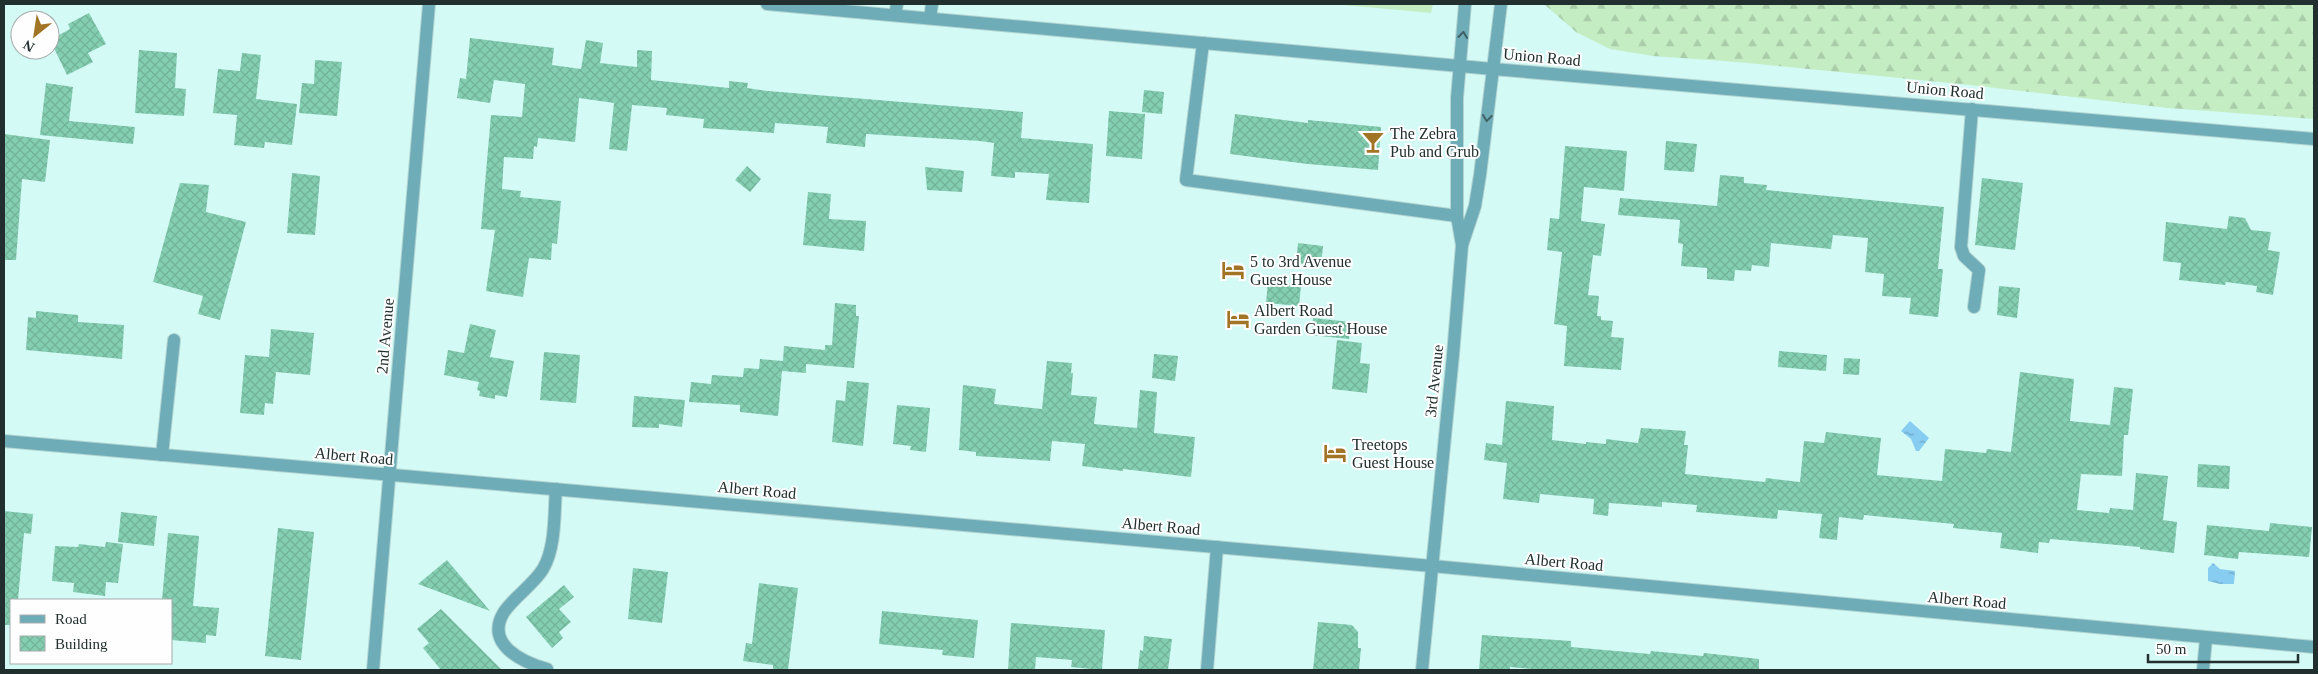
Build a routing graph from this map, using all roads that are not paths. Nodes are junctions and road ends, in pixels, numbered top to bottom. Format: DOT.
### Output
graph roads {
  1 [pos="429,4"];
  2 [pos="767,4"];
  3 [pos="932,4"];
  4 [pos="1465,4"];
  5 [pos="1501,4"];
  6 [pos="896,10"];
  7 [pos="930,18"];
  8 [pos="1203,43"];
  9 [pos="1459,66"];
  10 [pos="1493,69"];
  11 [pos="1972,109"];
  12 [pos="2314,139"];
  13 [pos="1457,216"];
  14 [pos="1462,244"];
  15 [pos="1974,307"];
  16 [pos="174,340"];
  17 [pos="4,441"];
  18 [pos="162,455"];
  19 [pos="389,475"];
  20 [pos="556,489"];
  21 [pos="1218,547"];
  22 [pos="1432,566"];
  23 [pos="2206,639"];
  24 [pos="2314,647"];
  25 [pos="547,669"];
  26 [pos="373,670"];
  27 [pos="1207,670"];
  28 [pos="1422,670"];
  29 [pos="2203,670"];
  1 -- 19 [label="street, 2nd Avenue"];
  2 -- 6 [label="street, Union Road"];
  3 -- 7 [label="street"];
  9 -- 4 [label="street, 3rd Avenue, one-way"];
  5 -- 10 [label="street, 3rd Avenue"];
  6 -- 7 [label="street, Union Road"];
  7 -- 8 [label="street, Union Road"];
  8 -- 9 [label="street, Union Road"];
  8 -- 13 [label="street"];
  9 -- 10 [label="street, Union Road"];
  9 -- 13 [label="street, 3rd Avenue"];
  10 -- 11 [label="street, Union Road"];
  10 -- 14 [label="street, 3rd Avenue, one-way"];
  11 -- 12 [label="street, Union Road"];
  11 -- 15 [label="street"];
  13 -- 14 [label="street, 3rd Avenue"];
  14 -- 22 [label="street, 3rd Avenue"];
  16 -- 18 [label="street"];
  17 -- 18 [label="street, Albert Road"];
  18 -- 19 [label="street, Albert Road"];
  19 -- 20 [label="street, Albert Road"];
  19 -- 26 [label="street, 2nd Avenue"];
  20 -- 21 [label="street, Albert Road"];
  20 -- 25 [label="street"];
  21 -- 22 [label="street, Albert Road"];
  21 -- 27 [label="street"];
  22 -- 23 [label="street, Albert Road"];
  22 -- 28 [label="street, 3rd Avenue"];
  23 -- 24 [label="street, Albert Road"];
  23 -- 29 [label="street"];
}
